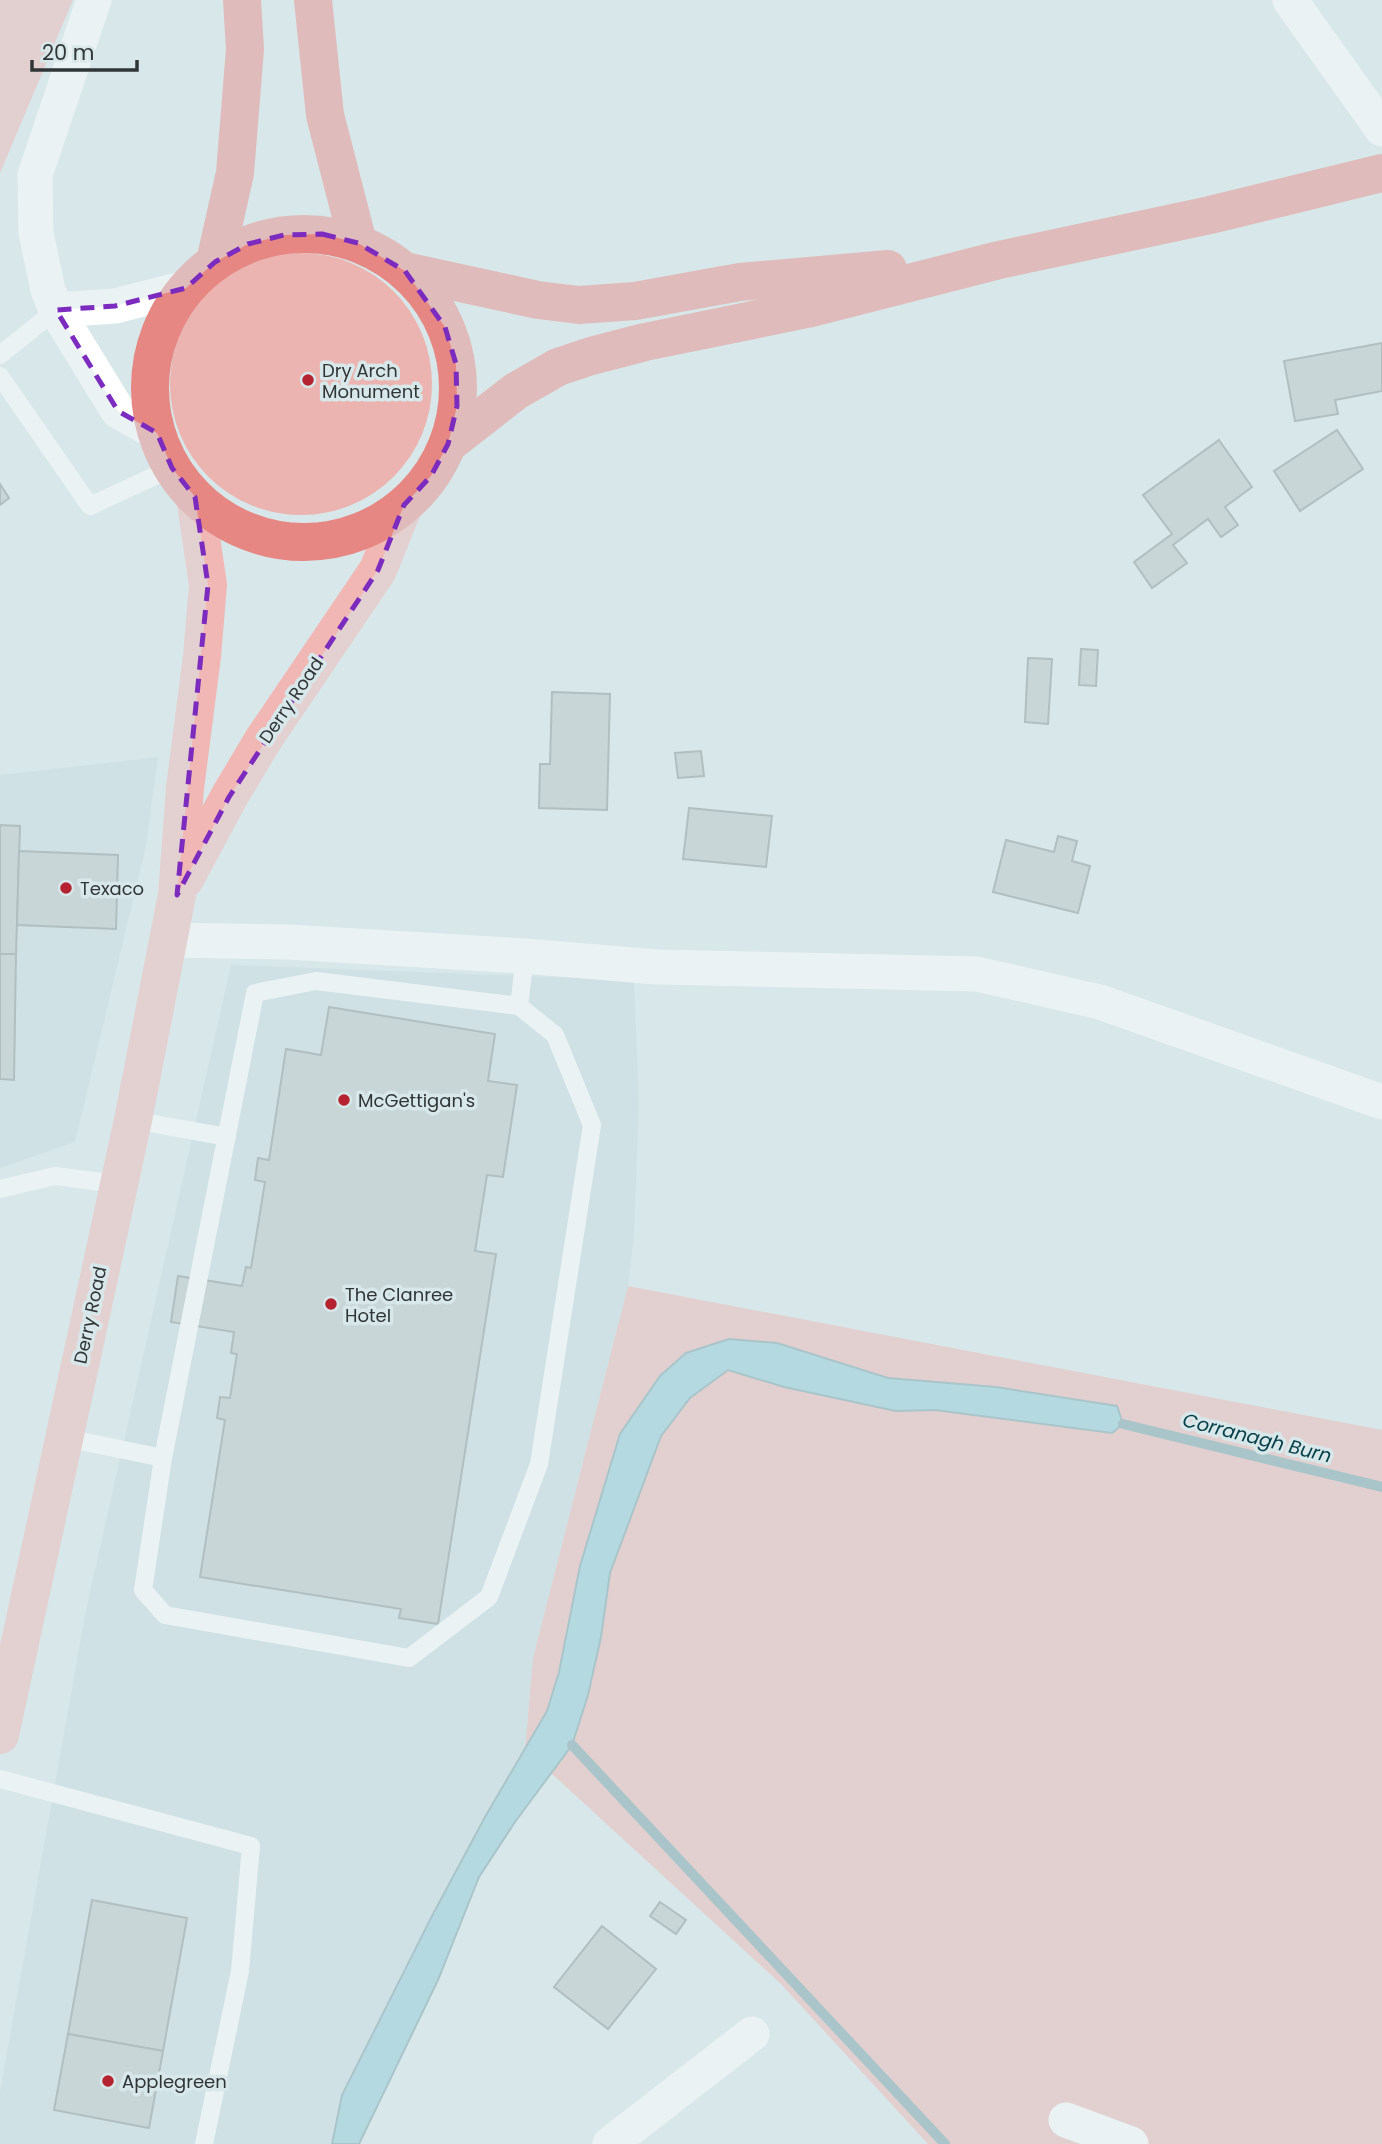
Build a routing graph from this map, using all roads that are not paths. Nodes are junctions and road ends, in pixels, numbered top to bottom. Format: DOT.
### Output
graph roads {
  1 [pos="94,0"];
  2 [pos="242,0"];
  3 [pos="313,0"];
  4 [pos="1290,0"];
  5 [pos="1382,129"];
  6 [pos="1382,173"];
  7 [pos="358,243"];
  8 [pos="999,260"];
  9 [pos="215,262"];
  10 [pos="405,271"];
  11 [pos="186,288"];
  12 [pos="56,310"];
  13 [pos="0,355"];
  14 [pos="0,376"];
  15 [pos="157,433"];
  16 [pos="448,444"];
  17 [pos="172,468"];
  18 [pos="195,497"];
  19 [pos="404,505"];
  20 [pos="177,895"];
  21 [pos="169,940"];
  22 [pos="525,956"];
  23 [pos="519,1006"];
  24 [pos="1382,1102"];
  25 [pos="133,1120"];
  26 [pos="227,1137"];
  27 [pos="117,1184"];
  28 [pos="0,1189"];
  29 [pos="66,1438"];
  30 [pos="163,1458"];
  31 [pos="0,1735"];
  32 [pos="0,1779"];
  33 [pos="752,2034"];
  34 [pos="1066,2120"];
  35 [pos="204,2144"];
  36 [pos="610,2144"];
  37 [pos="1131,2144"];
  1 -- 12 [label="street"];
  2 -- 9 [label="highway"];
  3 -- 7 [label="highway"];
  4 -- 5 [label="street"];
  6 -- 8 [label="highway"];
  7 -- 9 [label="highway"];
  7 -- 10 [label="highway"];
  8 -- 10 [label="highway"];
  8 -- 16 [label="highway"];
  9 -- 11 [label="highway"];
  10 -- 16 [label="highway"];
  11 -- 12 [label="street"];
  11 -- 15 [label="highway"];
  12 -- 13 [label="lane"];
  12 -- 15 [label="street"];
  14 -- 17 [label="lane"];
  15 -- 17 [label="highway"];
  16 -- 19 [label="highway"];
  17 -- 18 [label="highway"];
  18 -- 19 [label="highway"];
  18 -- 20 [label="main road, Derry Road"];
  19 -- 20 [label="main road, Derry Road"];
  20 -- 21 [label="main road, Derry Road"];
  21 -- 22 [label="street"];
  21 -- 25 [label="main road, Derry Road"];
  22 -- 23 [label="lane"];
  22 -- 24 [label="street"];
  23 -- 26 [label="lane"];
  23 -- 30 [label="lane"];
  25 -- 26 [label="lane"];
  25 -- 27 [label="main road, Derry Road"];
  26 -- 30 [label="lane"];
  27 -- 28 [label="lane"];
  27 -- 29 [label="main road, Derry Road"];
  29 -- 30 [label="lane"];
  29 -- 31 [label="main road, Derry Road"];
  32 -- 35 [label="lane"];
  33 -- 36 [label="street"];
  34 -- 37 [label="street"];
}
